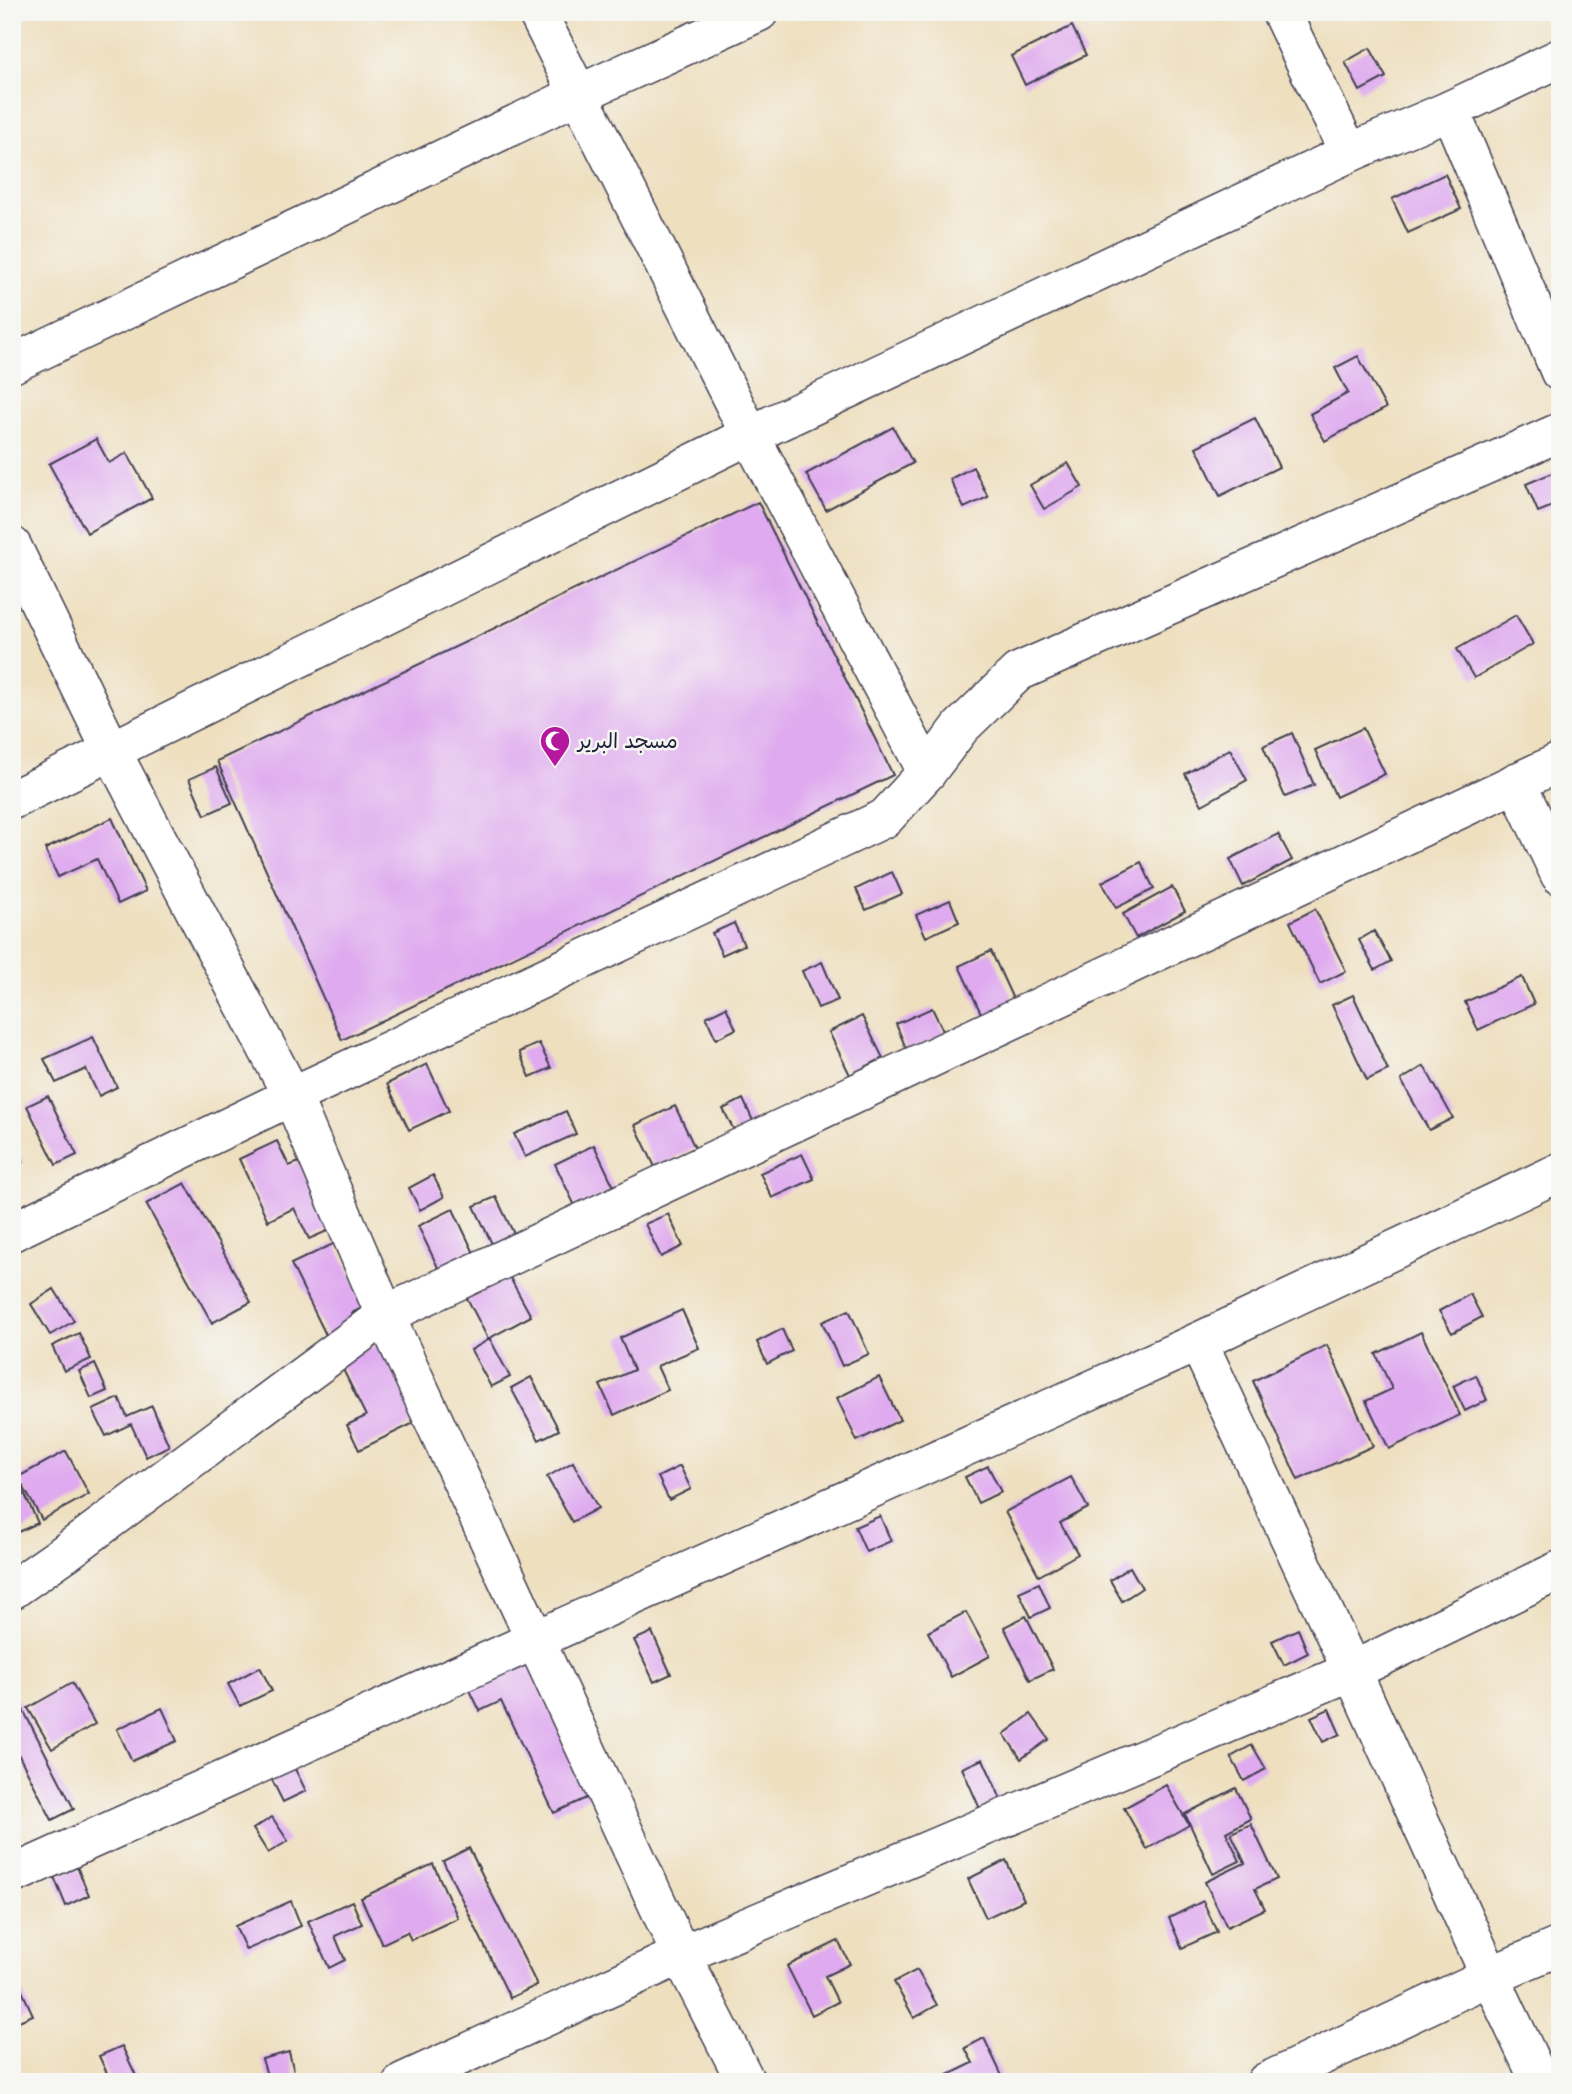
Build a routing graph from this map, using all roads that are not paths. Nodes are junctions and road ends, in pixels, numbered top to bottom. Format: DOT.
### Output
graph roads {
  1 [pos="537,12"];
  2 [pos="759,12"];
  3 [pos="1281,12"];
  4 [pos="1560,58"];
  5 [pos="579,94"];
  6 [pos="1450,110"];
  7 [pos="1349,153"];
  8 [pos="12,363"];
  9 [pos="1560,372"];
  10 [pos="1560,432"];
  11 [pos="750,435"];
  12 [pos="12,546"];
  13 [pos="112,752"];
  14 [pos="1560,762"];
  15 [pos="927,772"];
  16 [pos="1516,782"];
  17 [pos="12,800"];
  18 [pos="1560,875"];
  19 [pos="292,1096"];
  20 [pos="1560,1172"];
  21 [pos="12,1232"];
  22 [pos="385,1315"];
  23 [pos="1198,1342"];
  24 [pos="1560,1570"];
  25 [pos="12,1590"];
  26 [pos="535,1639"];
  27 [pos="1352,1671"];
  28 [pos="12,1875"];
  29 [pos="1560,1946"];
  30 [pos="681,1955"];
  31 [pos="1490,1976"];
  32 [pos="403,2082"];
  33 [pos="746,2082"];
  34 [pos="1266,2082"];
  35 [pos="1540,2082"];
  1 -- 5 [label="street"];
  2 -- 5 [label="street"];
  3 -- 7 [label="street"];
  4 -- 6 [label="street"];
  5 -- 8 [label="street"];
  5 -- 11 [label="street"];
  6 -- 7 [label="street"];
  6 -- 9 [label="street"];
  7 -- 11 [label="street"];
  10 -- 15 [label="street"];
  11 -- 13 [label="street"];
  11 -- 15 [label="street"];
  12 -- 13 [label="street"];
  13 -- 17 [label="street"];
  13 -- 19 [label="street"];
  14 -- 16 [label="street"];
  15 -- 19 [label="street"];
  16 -- 18 [label="street"];
  16 -- 22 [label="street"];
  19 -- 21 [label="street"];
  19 -- 22 [label="street"];
  20 -- 23 [label="street"];
  22 -- 25 [label="street"];
  22 -- 26 [label="street"];
  23 -- 26 [label="street"];
  23 -- 27 [label="street"];
  24 -- 27 [label="street"];
  26 -- 28 [label="street"];
  26 -- 30 [label="street"];
  27 -- 30 [label="street"];
  27 -- 31 [label="street"];
  29 -- 31 [label="street"];
  30 -- 32 [label="street"];
  30 -- 33 [label="street"];
  31 -- 34 [label="street"];
  31 -- 35 [label="street"];
}
